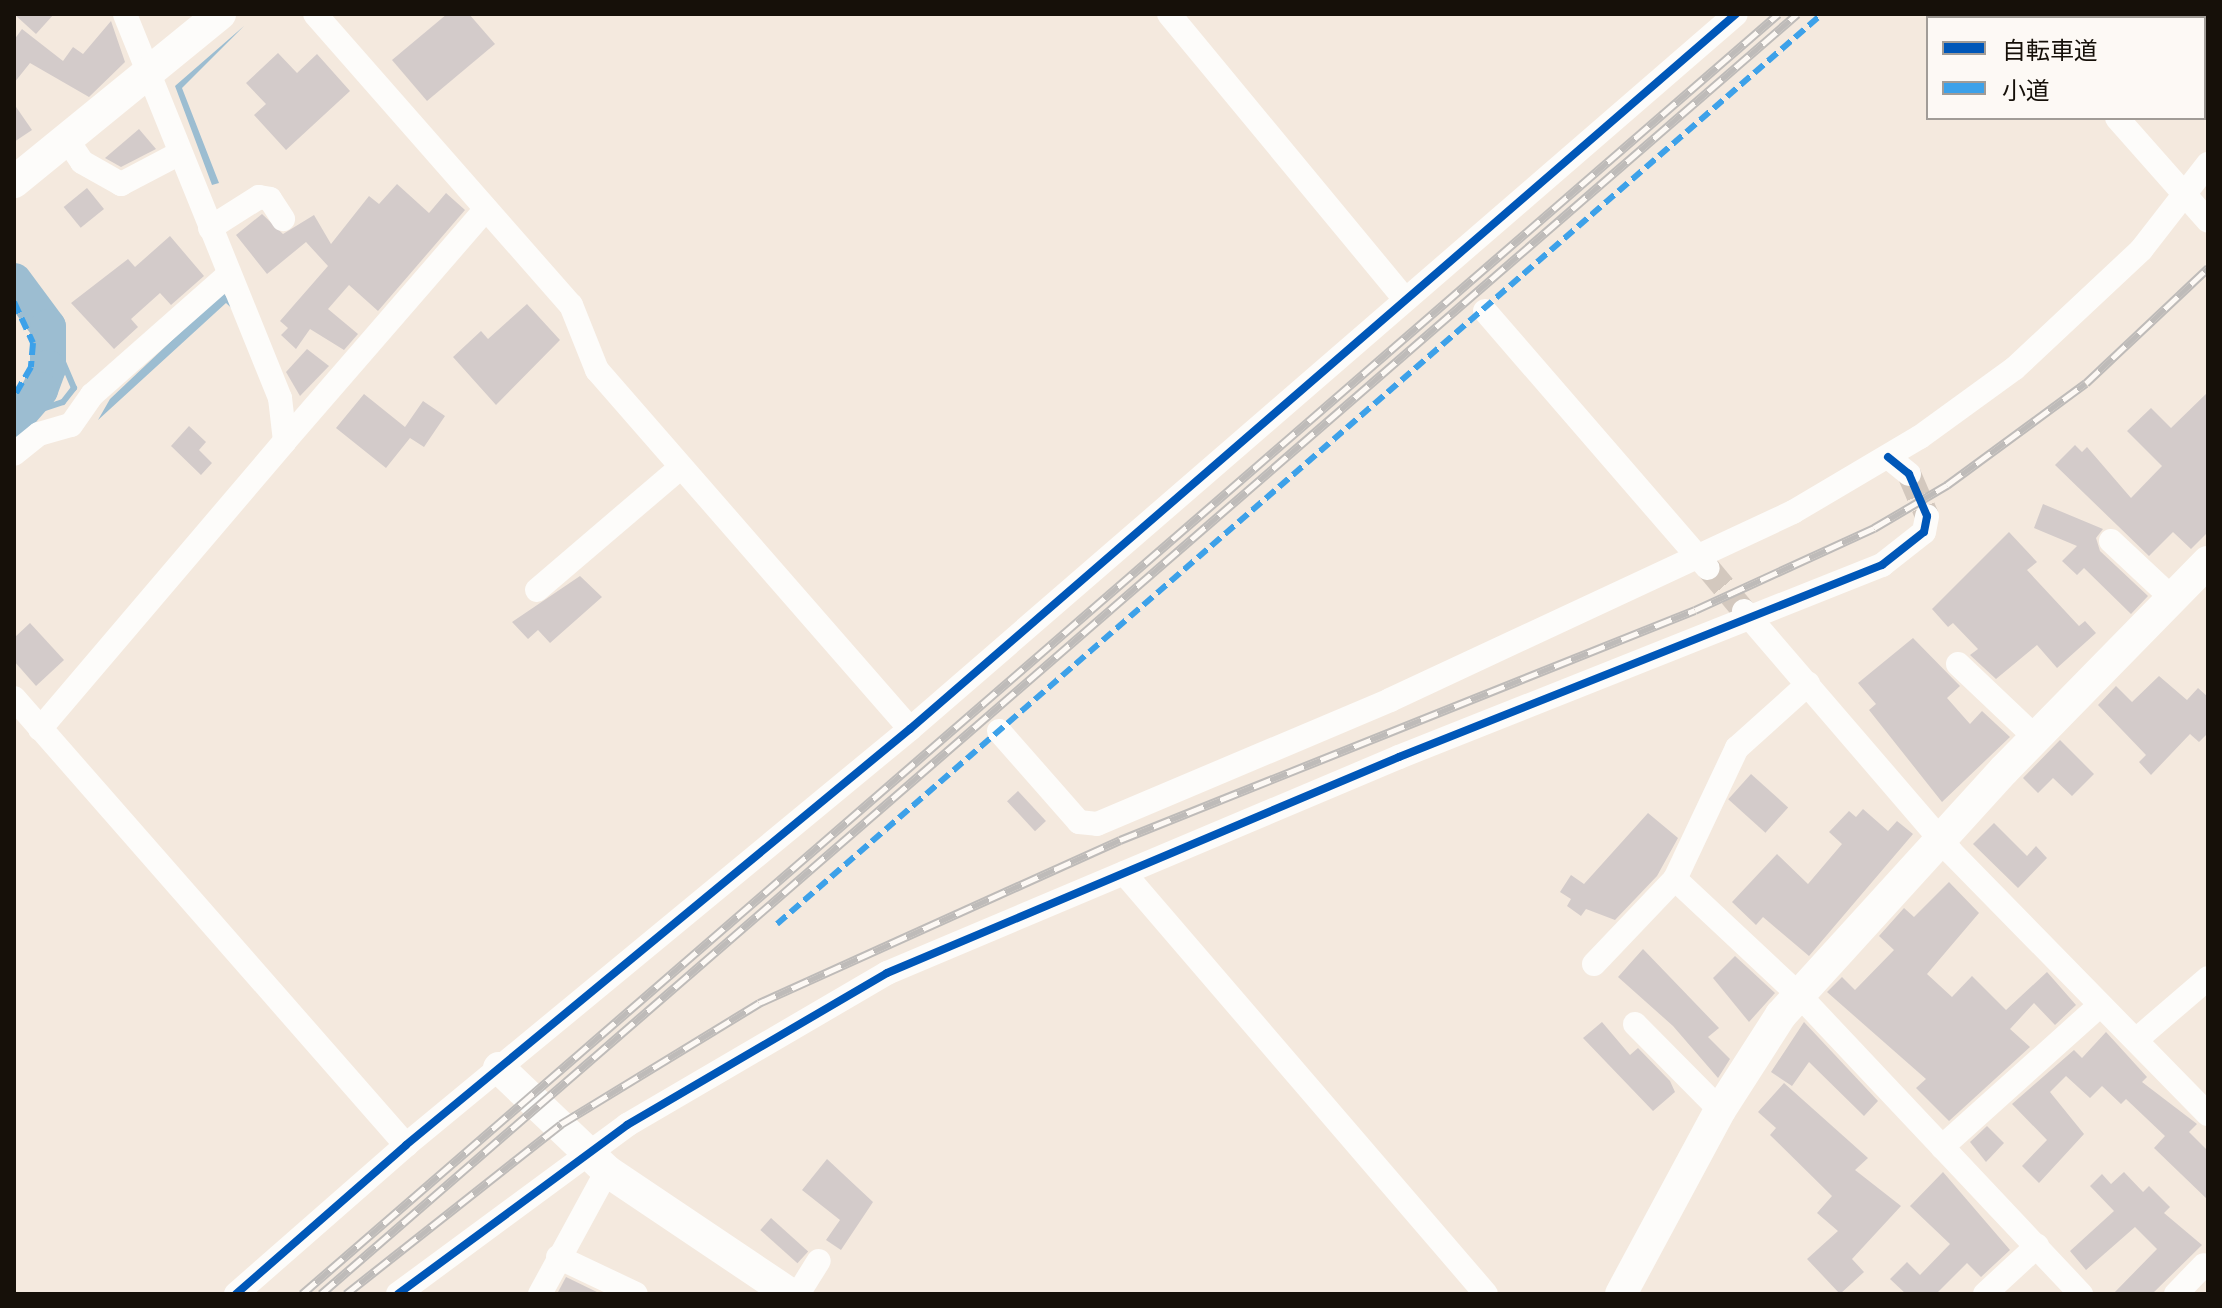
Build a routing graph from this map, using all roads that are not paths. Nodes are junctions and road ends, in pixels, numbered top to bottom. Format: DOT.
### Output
graph roads {
  1 [pos="125,14"];
  2 [pos="220,14"];
  3 [pos="315,14"];
  4 [pos="1169,14"];
  5 [pos="1736,14"];
  6 [pos="151,75"];
  7 [pos="2119,120"];
  8 [pos="68,141"];
  9 [pos="180,153"];
  10 [pos="2208,164"];
  11 [pos="14,182"];
  12 [pos="2186,196"];
  13 [pos="486,209"];
  14 [pos="283,219"];
  15 [pos="2208,221"];
  16 [pos="210,228"];
  17 [pos="228,275"];
  18 [pos="1405,299"];
  19 [pos="1485,311"];
  20 [pos="285,441"];
  21 [pos="14,454"];
  22 [pos="1888,457"];
  23 [pos="681,467"];
  24 [pos="1909,474"];
  25 [pos="1927,516"];
  26 [pos="2111,541"];
  27 [pos="1701,561"];
  28 [pos="2208,562"];
  29 [pos="537,590"];
  30 [pos="2174,600"];
  31 [pos="1748,615"];
  32 [pos="1958,664"];
  33 [pos="1808,684"];
  34 [pos="14,698"];
  35 [pos="40,729"];
  36 [pos="910,729"];
  37 [pos="999,731"];
  38 [pos="2036,738"];
  39 [pos="1940,840"];
  40 [pos="1124,873"];
  41 [pos="1675,879"];
  42 [pos="1594,964"];
  43 [pos="2208,978"];
  44 [pos="1800,996"];
  45 [pos="2100,1005"];
  46 [pos="1635,1024"];
  47 [pos="2136,1040"];
  48 [pos="499,1068"];
  49 [pos="1720,1110"];
  50 [pos="2208,1114"];
  51 [pos="406,1145"];
  52 [pos="1942,1147"];
  53 [pos="600,1162"];
  54 [pos="2037,1246"];
  55 [pos="558,1257"];
  56 [pos="819,1261"];
  57 [pos="2204,1265"];
  58 [pos="236,1294"];
  59 [pos="398,1294"];
  60 [pos="540,1294"];
  61 [pos="636,1294"];
  62 [pos="790,1294"];
  63 [pos="798,1294"];
  64 [pos="1486,1294"];
  65 [pos="1621,1294"];
  66 [pos="1985,1294"];
  67 [pos="2081,1294"];
  68 [pos="2176,1294"];
  1 -- 6 [label="street"];
  2 -- 6 [label="street"];
  3 -- 13 [label="street"];
  4 -- 18 [label="street"];
  5 -- 18 [label="street"];
  6 -- 8 [label="street"];
  6 -- 9 [label="street"];
  7 -- 12 [label="street"];
  8 -- 9 [label="street"];
  8 -- 11 [label="street"];
  9 -- 16 [label="street"];
  10 -- 12 [label="street"];
  12 -- 15 [label="street"];
  12 -- 22 [label="street"];
  13 -- 20 [label="street"];
  13 -- 23 [label="street"];
  14 -- 16 [label="street"];
  16 -- 17 [label="street"];
  17 -- 20 [label="street"];
  17 -- 21 [label="street"];
  18 -- 36 [label="street"];
  19 -- 27 [label="street"];
  20 -- 35 [label="street"];
  22 -- 24 [label="street"];
  22 -- 27 [label="street"];
  23 -- 29 [label="street"];
  23 -- 36 [label="street"];
  25 -- 31 [label="street"];
  26 -- 30 [label="street"];
  27 -- 37 [label="street"];
  28 -- 30 [label="street"];
  30 -- 38 [label="street"];
  31 -- 33 [label="street"];
  31 -- 40 [label="street"];
  32 -- 38 [label="street"];
  33 -- 39 [label="street"];
  33 -- 41 [label="street"];
  34 -- 35 [label="street"];
  35 -- 51 [label="street"];
  36 -- 48 [label="street"];
  38 -- 39 [label="street"];
  39 -- 44 [label="street"];
  39 -- 45 [label="street"];
  40 -- 53 [label="street"];
  40 -- 64 [label="street"];
  41 -- 42 [label="street"];
  41 -- 44 [label="street"];
  43 -- 47 [label="street"];
  44 -- 49 [label="street"];
  44 -- 52 [label="street"];
  45 -- 47 [label="street"];
  45 -- 52 [label="street"];
  46 -- 49 [label="street"];
  47 -- 50 [label="street"];
  48 -- 51 [label="street"];
  48 -- 53 [label="street"];
  49 -- 65 [label="street"];
  51 -- 58 [label="street"];
  52 -- 54 [label="street"];
  53 -- 55 [label="street"];
  53 -- 59 [label="street"];
  53 -- 62 [label="street"];
  54 -- 66 [label="street"];
  54 -- 67 [label="street"];
  55 -- 60 [label="street"];
  55 -- 61 [label="street"];
  56 -- 63 [label="street"];
  57 -- 68 [label="street"];
}
